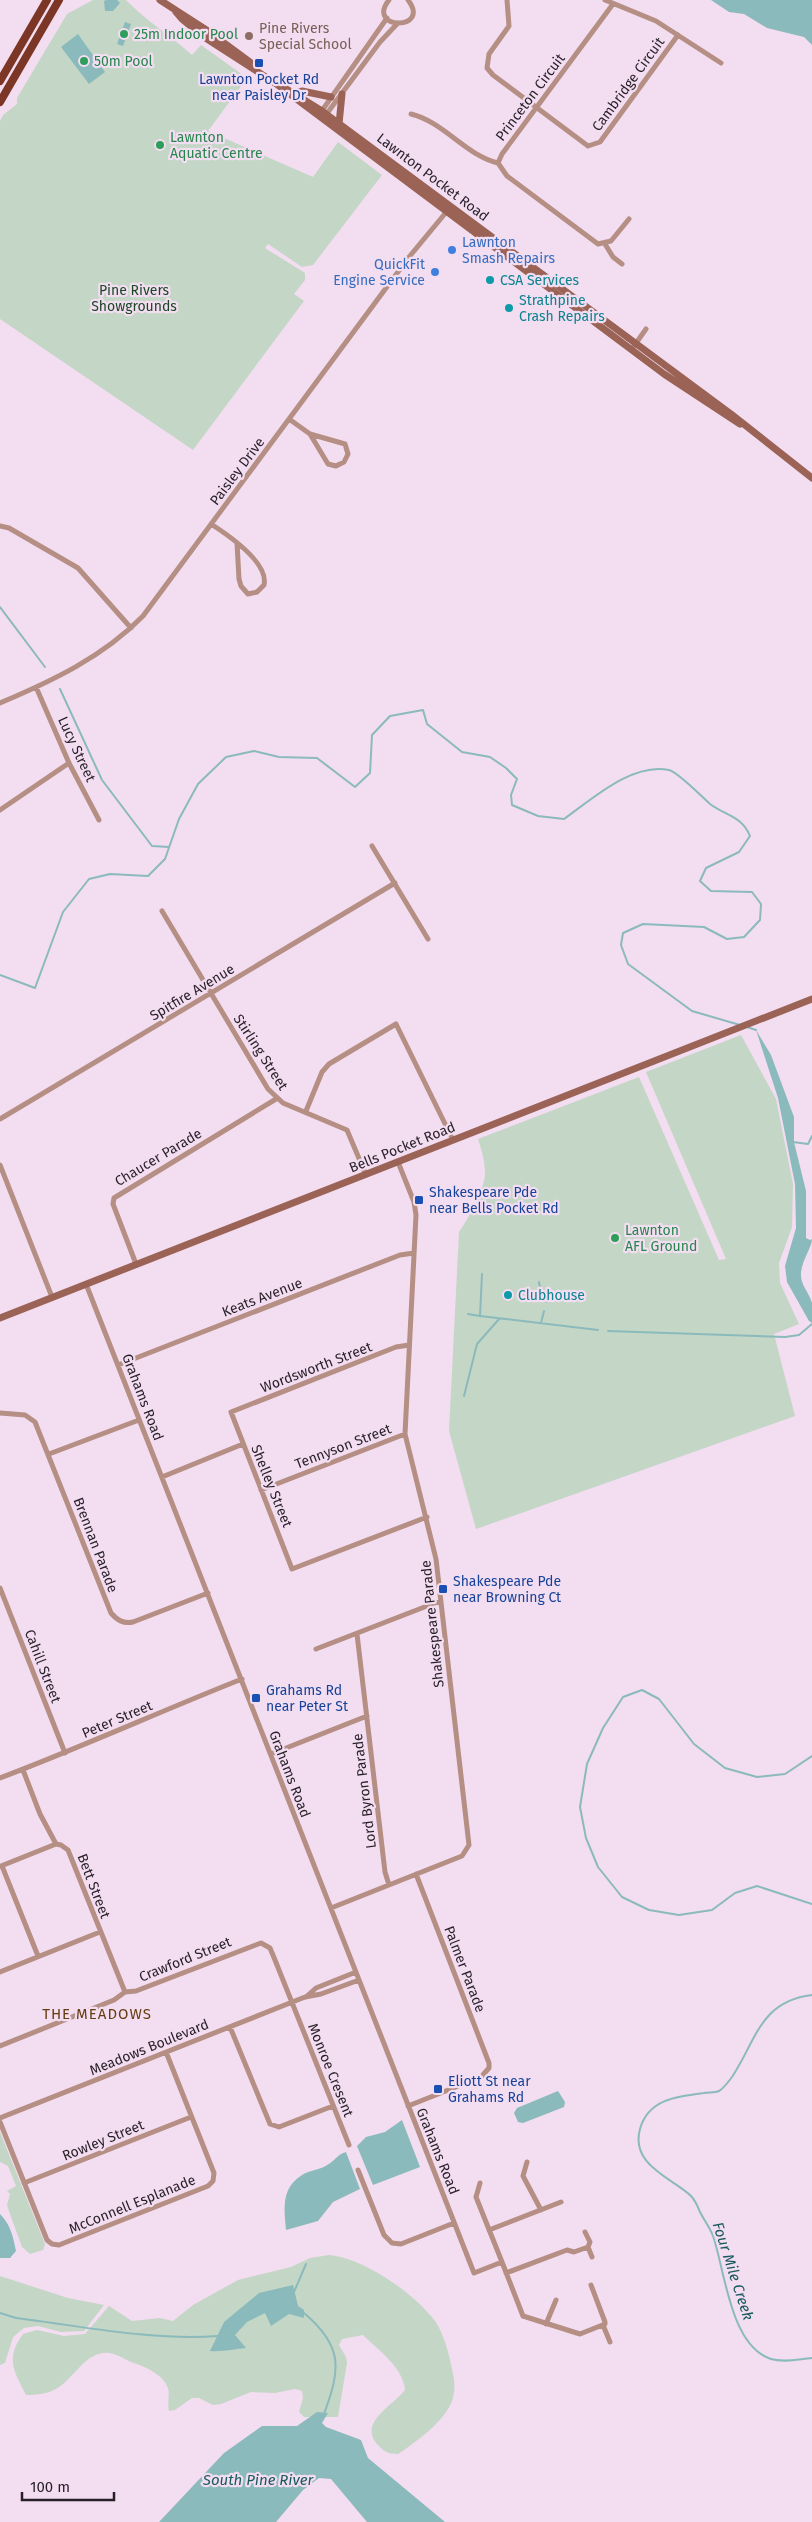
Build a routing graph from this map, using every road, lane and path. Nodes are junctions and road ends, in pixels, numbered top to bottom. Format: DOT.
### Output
graph roads {
  1 [pos="46,0"];
  2 [pos="59,0"];
  3 [pos="160,0"];
  4 [pos="388,0"];
  5 [pos="507,0"];
  6 [pos="605,0"];
  7 [pos="411,1"];
  8 [pos="613,4"];
  9 [pos="387,18"];
  10 [pos="398,24"];
  11 [pos="678,35"];
  12 [pos="721,63"];
  13 [pos="0,81"];
  14 [pos="275,83"];
  15 [pos="296,93"];
  16 [pos="342,94"];
  17 [pos="331,96"];
  18 [pos="0,102"];
  19 [pos="537,109"];
  20 [pos="411,114"];
  21 [pos="322,115"];
  22 [pos="340,124"];
  23 [pos="498,163"];
  24 [pos="448,210"];
  25 [pos="629,219"];
  26 [pos="605,244"];
  27 [pos="622,264"];
  28 [pos="646,329"];
  29 [pos="633,347"];
  30 [pos="290,419"];
  31 [pos="310,434"];
  32 [pos="812,478"];
  33 [pos="212,524"];
  34 [pos="0,526"];
  35 [pos="237,544"];
  36 [pos="131,628"];
  37 [pos="36,687"];
  38 [pos="0,702"];
  39 [pos="69,763"];
  40 [pos="0,810"];
  41 [pos="100,820"];
  42 [pos="372,846"];
  43 [pos="395,883"];
  44 [pos="162,911"];
  45 [pos="428,939"];
  46 [pos="210,994"];
  47 [pos="812,999"];
  48 [pos="276,1099"];
  49 [pos="306,1112"];
  50 [pos="0,1120"];
  51 [pos="453,1140"];
  52 [pos="398,1162"];
  53 [pos="0,1165"];
  54 [pos="366,1175"];
  55 [pos="414,1252"];
  56 [pos="136,1264"];
  57 [pos="86,1284"];
  58 [pos="52,1297"];
  59 [pos="0,1318"];
  60 [pos="410,1345"];
  61 [pos="118,1365"];
  62 [pos="231,1412"];
  63 [pos="0,1413"];
  64 [pos="139,1420"];
  65 [pos="405,1434"];
  66 [pos="243,1444"];
  67 [pos="49,1454"];
  68 [pos="162,1477"];
  69 [pos="261,1490"];
  70 [pos="427,1516"];
  71 [pos="0,1588"];
  72 [pos="208,1593"];
  73 [pos="440,1601"];
  74 [pos="356,1634"];
  75 [pos="316,1650"];
  76 [pos="242,1679"];
  77 [pos="367,1716"];
  78 [pos="65,1753"];
  79 [pos="271,1754"];
  80 [pos="23,1770"];
  81 [pos="0,1778"];
  82 [pos="56,1844"];
  83 [pos="1,1866"];
  84 [pos="416,1874"];
  85 [pos="389,1885"];
  86 [pos="331,1908"];
  87 [pos="100,1932"];
  88 [pos="38,1956"];
  89 [pos="0,1972"];
  90 [pos="356,1972"];
  91 [pos="359,1980"];
  92 [pos="124,1992"];
  93 [pos="305,1997"];
  94 [pos="292,2003"];
  95 [pos="230,2027"];
  96 [pos="0,2046"];
  97 [pos="166,2052"];
  98 [pos="333,2106"];
  99 [pos="408,2106"];
  100 [pos="191,2117"];
  101 [pos="0,2120"];
  102 [pos="349,2145"];
  103 [pos="527,2162"];
  104 [pos="358,2170"];
  105 [pos="24,2183"];
  106 [pos="480,2183"];
  107 [pos="561,2202"];
  108 [pos="541,2210"];
  109 [pos="454,2223"];
  110 [pos="489,2230"];
  111 [pos="585,2232"];
  112 [pos="588,2247"];
  113 [pos="592,2257"];
  114 [pos="502,2262"];
  115 [pos="506,2273"];
  116 [pos="591,2285"];
  117 [pos="556,2300"];
  118 [pos="546,2324"];
  119 [pos="603,2325"];
  120 [pos="610,2342"];
  1 -- 13 [label="highway"];
  2 -- 18 [label="highway"];
  3 -- 14 [label="main road, Lawnton Pocket Road"];
  4 -- 9 [label="street"];
  5 -- 19 [label="street, Cambridge Circuit"];
  6 -- 8 [label="street"];
  7 -- 10 [label="street"];
  8 -- 11 [label="street"];
  8 -- 19 [label="street, Princeton Circuit"];
  9 -- 10 [label="street"];
  9 -- 17 [label="street"];
  10 -- 16 [label="street"];
  11 -- 12 [label="street"];
  11 -- 19 [label="street, Cambridge Circuit"];
  14 -- 15 [label="main road, Lawnton Pocket Road"];
  14 -- 21 [label="main road, Lawnton Pocket Road"];
  15 -- 17 [label="main road"];
  15 -- 21 [label="main road, Lawnton Pocket Road"];
  16 -- 21 [label="street"];
  16 -- 22 [label="main road"];
  17 -- 21 [label="street"];
  19 -- 23 [label="street, Princeton Circuit"];
  20 -- 23 [label="street"];
  21 -- 22 [label="main road, Lawnton Pocket Road"];
  21 -- 24 [label="main road, Lawnton Pocket Road"];
  22 -- 24 [label="main road, Lawnton Pocket Road"];
  23 -- 26 [label="street, Princeton Circuit"];
  24 -- 29 [label="main road, Lawnton Pocket Road"];
  24 -- 30 [label="street, Paisley Drive"];
  25 -- 26 [label="street"];
  26 -- 27 [label="street"];
  28 -- 29 [label="street"];
  29 -- 32 [label="main road, Lawnton Pocket Road"];
  30 -- 31 [label="street"];
  30 -- 33 [label="street, Paisley Drive"];
  31 -- 31 [label="street"];
  33 -- 35 [label="street"];
  33 -- 36 [label="street, Paisley Drive"];
  34 -- 36 [label="street"];
  35 -- 35 [label="street"];
  36 -- 37 [label="street, Paisley Drive"];
  37 -- 38 [label="street, Paisley Drive"];
  37 -- 39 [label="street, Lucy Street"];
  39 -- 40 [label="street"];
  39 -- 41 [label="street, Lucy Street"];
  42 -- 43 [label="street"];
  43 -- 45 [label="street"];
  43 -- 46 [label="street, Spitfire Avenue"];
  44 -- 46 [label="street, Stirling Street"];
  46 -- 48 [label="street, Stirling Street"];
  46 -- 50 [label="street, Spitfire Avenue"];
  47 -- 51 [label="main road, Bells Pocket Road"];
  48 -- 49 [label="street, Stirling Street"];
  48 -- 56 [label="street, Chaucer Parade"];
  49 -- 51 [label="street"];
  49 -- 54 [label="street, Stirling Street"];
  51 -- 52 [label="main road, Bells Pocket Road"];
  52 -- 54 [label="main road, Bells Pocket Road"];
  52 -- 55 [label="street, Shakespeare Parade"];
  53 -- 58 [label="street"];
  54 -- 56 [label="main road, Bells Pocket Road"];
  55 -- 60 [label="street, Shakespeare Parade"];
  55 -- 61 [label="street, Keats Avenue"];
  56 -- 57 [label="main road, Bells Pocket Road"];
  57 -- 58 [label="main road, Bells Pocket Road"];
  57 -- 61 [label="street, Grahams Road"];
  58 -- 59 [label="main road, Bells Pocket Road"];
  60 -- 62 [label="street, Wordsworth Street"];
  60 -- 65 [label="street, Shakespeare Parade"];
  61 -- 64 [label="street, Grahams Road"];
  62 -- 66 [label="street, Shelley Street"];
  63 -- 67 [label="street, Brennan Parade"];
  64 -- 67 [label="street"];
  64 -- 68 [label="street, Grahams Road"];
  65 -- 69 [label="street, Tennyson Street"];
  65 -- 70 [label="street, Shakespeare Parade"];
  66 -- 68 [label="street"];
  66 -- 69 [label="street, Shelley Street"];
  67 -- 72 [label="street, Brennan Parade"];
  68 -- 72 [label="street, Grahams Road"];
  69 -- 70 [label="street, Shelley Street"];
  70 -- 73 [label="street, Shakespeare Parade"];
  71 -- 78 [label="street, Cahill Street"];
  72 -- 76 [label="street, Grahams Road"];
  73 -- 74 [label="street"];
  73 -- 84 [label="street, Shakespeare Parade"];
  74 -- 75 [label="street"];
  74 -- 77 [label="street, Lord Byron Parade"];
  76 -- 78 [label="street, Peter Street"];
  76 -- 79 [label="street, Grahams Road"];
  77 -- 79 [label="street"];
  77 -- 85 [label="street, Lord Byron Parade"];
  78 -- 80 [label="street, Peter Street"];
  79 -- 86 [label="street, Grahams Road"];
  80 -- 81 [label="street, Peter Street"];
  80 -- 82 [label="street, Bett Street"];
  82 -- 83 [label="street"];
  82 -- 87 [label="street, Bett Street"];
  83 -- 88 [label="street"];
  84 -- 85 [label="street, Shakespeare Parade"];
  84 -- 99 [label="street, Palmer Parade"];
  85 -- 86 [label="street, Shakespeare Parade"];
  86 -- 90 [label="street, Grahams Road"];
  87 -- 88 [label="street"];
  87 -- 92 [label="street, Bett Street"];
  88 -- 89 [label="street"];
  90 -- 91 [label="street, Grahams Road"];
  90 -- 93 [label="street, Meadows Boulevard"];
  91 -- 93 [label="street, Meadows Boulevard"];
  91 -- 99 [label="street, Grahams Road"];
  92 -- 94 [label="street, Crawford Street"];
  92 -- 96 [label="street, Crawford Street"];
  93 -- 94 [label="street, Meadows Boulevard"];
  94 -- 95 [label="street, Meadows Boulevard"];
  94 -- 98 [label="street, Monroe Cresent"];
  95 -- 97 [label="street, Meadows Boulevard"];
  95 -- 98 [label="street"];
  97 -- 100 [label="street, McConnell Esplanade"];
  97 -- 101 [label="street, Meadows Boulevard"];
  98 -- 102 [label="street, Monroe Cresent"];
  99 -- 109 [label="street, Grahams Road"];
  100 -- 105 [label="street, Rowley Street"];
  100 -- 105 [label="street, McConnell Esplanade"];
  101 -- 105 [label="street, McConnell Esplanade"];
  103 -- 108 [label="street"];
  104 -- 109 [label="street"];
  106 -- 110 [label="street"];
  107 -- 108 [label="street"];
  108 -- 110 [label="street"];
  109 -- 114 [label="street, Grahams Road"];
  110 -- 114 [label="street"];
  111 -- 112 [label="street"];
  112 -- 113 [label="street"];
  112 -- 115 [label="street"];
  114 -- 115 [label="street"];
  115 -- 118 [label="street"];
  116 -- 119 [label="street"];
  117 -- 118 [label="street"];
  118 -- 119 [label="street"];
  119 -- 120 [label="street"];
}
